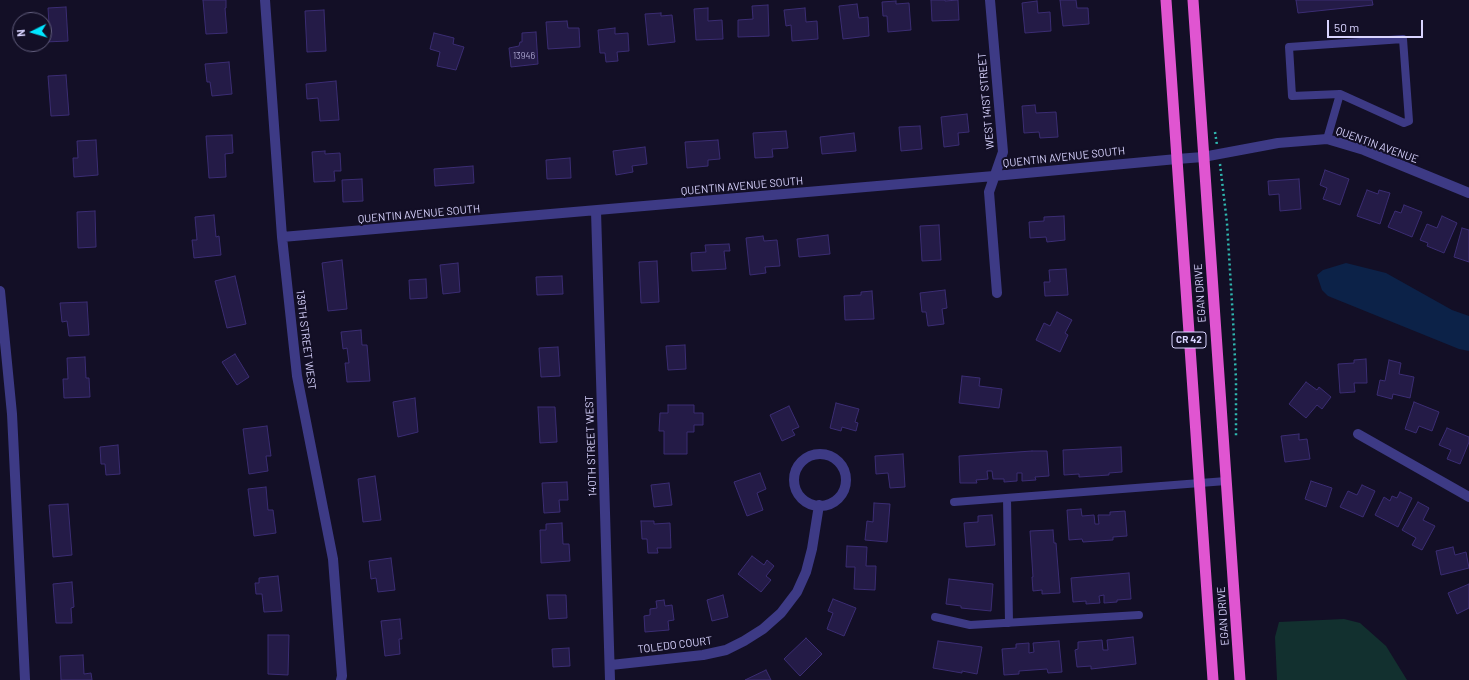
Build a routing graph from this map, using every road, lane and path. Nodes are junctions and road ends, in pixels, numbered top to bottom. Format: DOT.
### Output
graph roads {
  1 [pos="265,0"];
  2 [pos="990,0"];
  3 [pos="1166,0"];
  4 [pos="1193,0"];
  5 [pos="1340,94"];
  6 [pos="1214,127"];
  7 [pos="1327,139"];
  8 [pos="1219,154"];
  9 [pos="1203,157"];
  10 [pos="1176,158"];
  11 [pos="994,176"];
  12 [pos="1469,193"];
  13 [pos="596,211"];
  14 [pos="282,237"];
  15 [pos="0,291"];
  16 [pos="997,293"];
  17 [pos="1358,434"];
  18 [pos="1236,439"];
  19 [pos="1226,481"];
  20 [pos="1199,483"];
  21 [pos="1007,498"];
  22 [pos="1469,498"];
  23 [pos="954,502"];
  24 [pos="819,505"];
  25 [pos="1139,615"];
  26 [pos="935,617"];
  27 [pos="1009,623"];
  28 [pos="611,665"];
  29 [pos="25,680"];
  30 [pos="341,680"];
  31 [pos="610,680"];
  32 [pos="1213,680"];
  33 [pos="1240,680"];
  1 -- 14 [label="street, 139TH STREET WEST"];
  2 -- 11 [label="street, WEST 141ST STREET"];
  3 -- 10 [label="highway, EGAN DRIVE / CR 42"];
  4 -- 9 [label="highway, EGAN DRIVE / CR 42"];
  5 -- 5 [label="lane"];
  5 -- 7 [label="lane"];
  6 -- 8 [label="path"];
  7 -- 8 [label="street, QUENTIN AVENUE"];
  7 -- 12 [label="street, QUENTIN AVENUE"];
  8 -- 9 [label="street, QUENTIN AVENUE"];
  8 -- 18 [label="path"];
  9 -- 10 [label="street, QUENTIN AVENUE SOUTH"];
  9 -- 19 [label="highway, EGAN DRIVE / CR 42"];
  10 -- 11 [label="street, QUENTIN AVENUE SOUTH"];
  10 -- 20 [label="highway, EGAN DRIVE / CR 42"];
  11 -- 13 [label="street, QUENTIN AVENUE SOUTH"];
  11 -- 16 [label="street, WEST 141ST STREET"];
  13 -- 14 [label="street, QUENTIN AVENUE SOUTH"];
  13 -- 28 [label="street, 140TH STREET WEST"];
  14 -- 30 [label="street, 139TH STREET WEST"];
  15 -- 29 [label="street"];
  17 -- 22 [label="street"];
  19 -- 20 [label="lane"];
  19 -- 33 [label="highway, EGAN DRIVE / CR 42"];
  20 -- 21 [label="lane"];
  20 -- 32 [label="highway, EGAN DRIVE / CR 42"];
  21 -- 23 [label="lane"];
  21 -- 27 [label="lane"];
  24 -- 24 [label="street"];
  24 -- 28 [label="street, TOLEDO COURT"];
  25 -- 27 [label="lane"];
  26 -- 27 [label="lane"];
  28 -- 31 [label="street, 140TH STREET WEST"];
}
